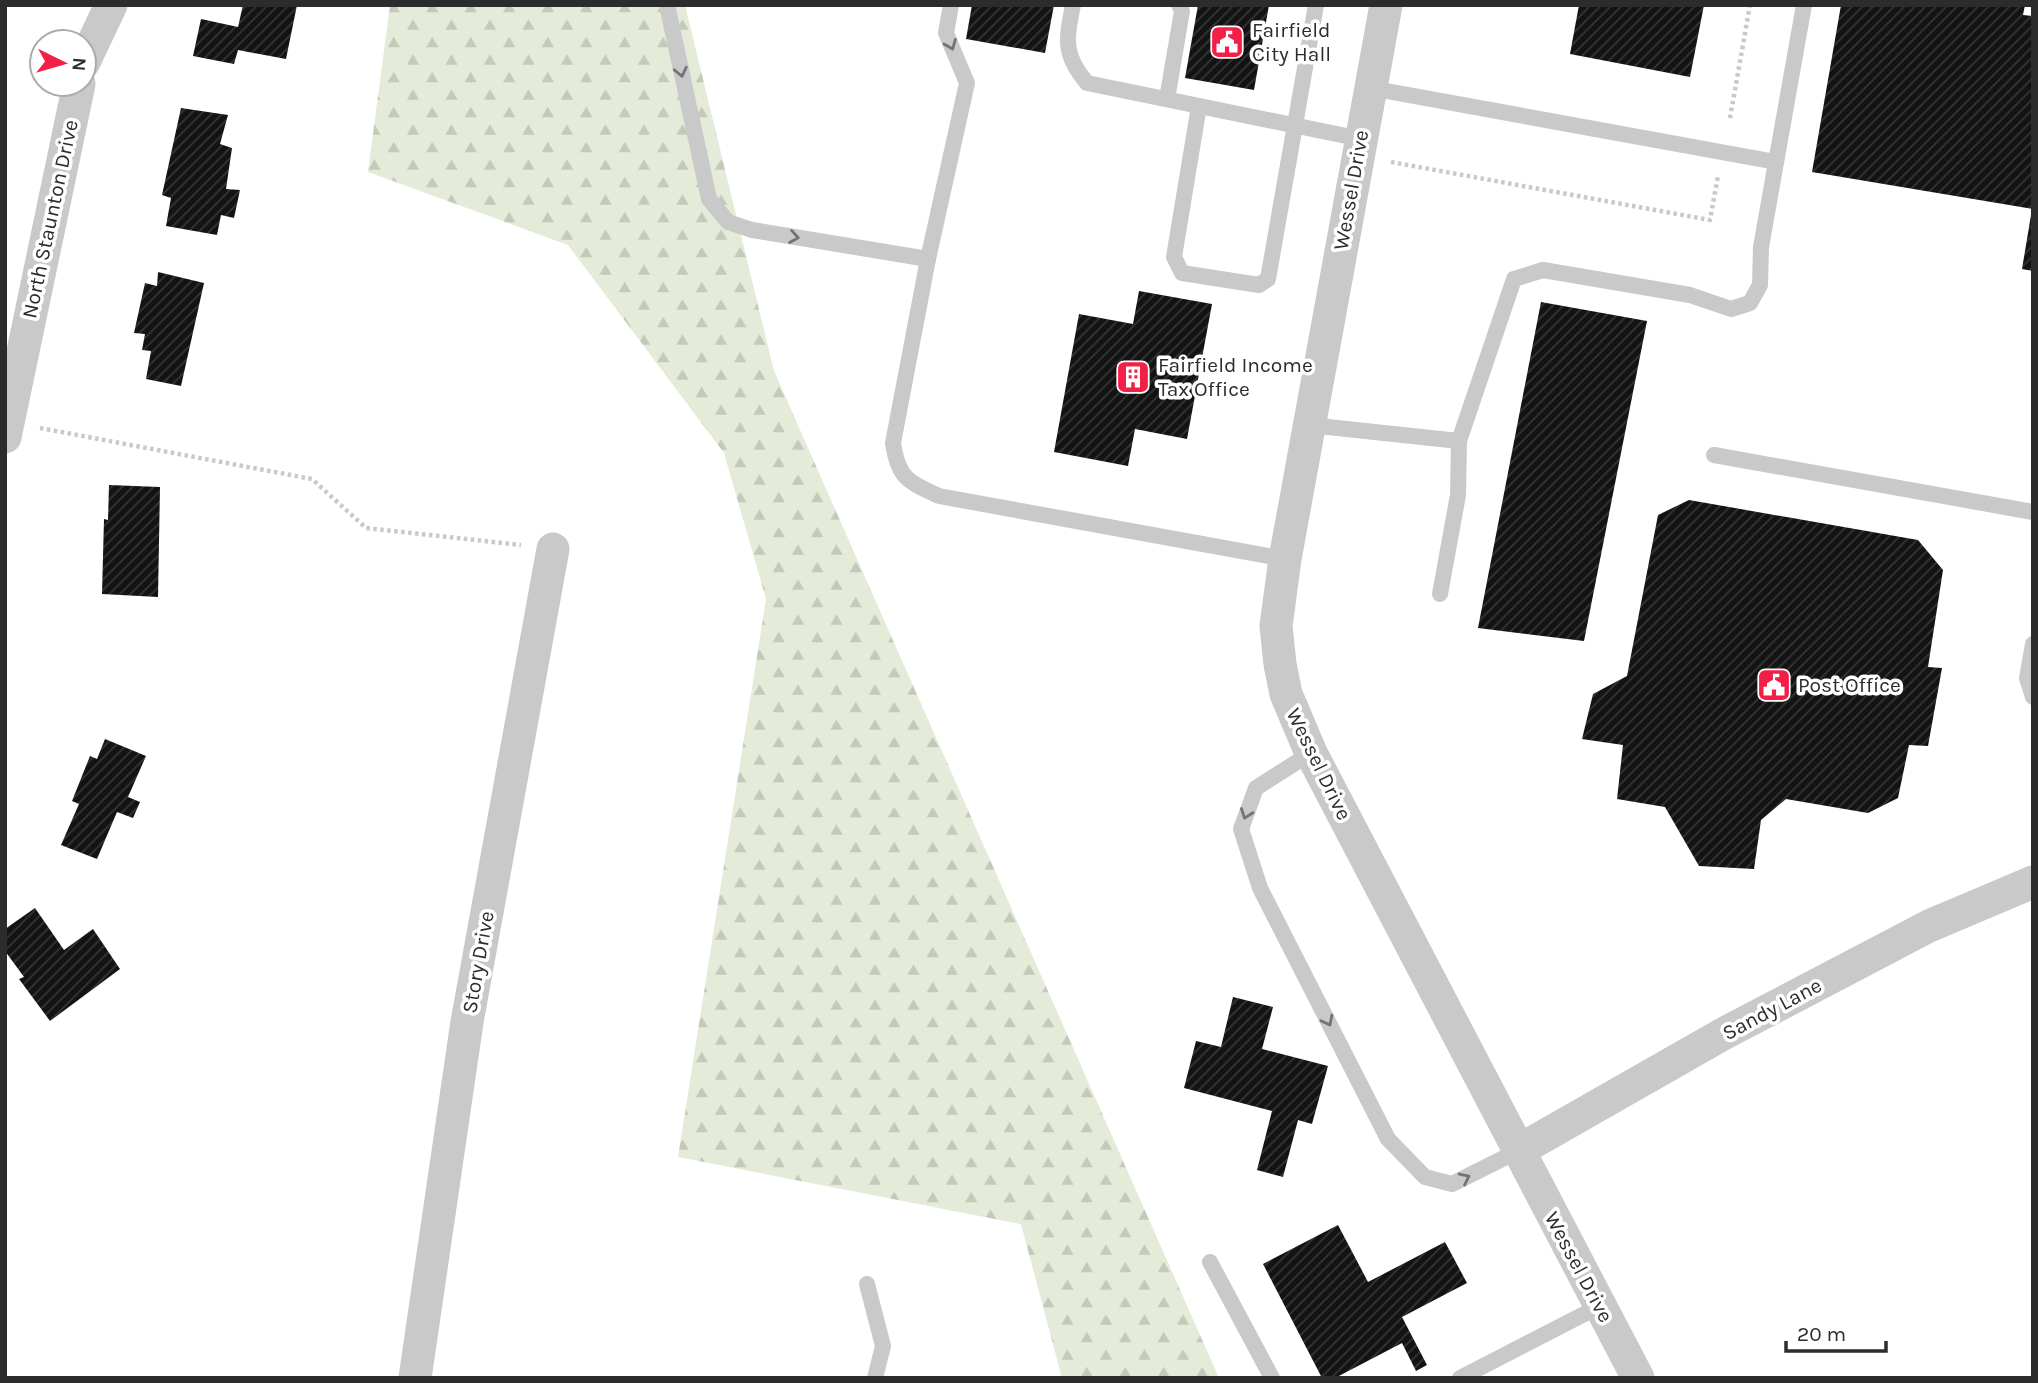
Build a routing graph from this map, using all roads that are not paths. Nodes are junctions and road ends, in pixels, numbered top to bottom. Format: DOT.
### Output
graph roads {
  1 [pos="111,5"];
  2 [pos="667,5"];
  3 [pos="951,5"];
  4 [pos="1073,5"];
  5 [pos="1179,5"];
  6 [pos="1315,5"];
  7 [pos="1387,5"];
  8 [pos="1804,5"];
  9 [pos="98,32"];
  10 [pos="1370,88"];
  11 [pos="76,98"];
  12 [pos="1167,99"];
  13 [pos="1199,106"];
  14 [pos="1296,125"];
  15 [pos="1359,147"];
  16 [pos="1776,162"];
  17 [pos="928,259"];
  18 [pos="7,419"];
  19 [pos="1309,425"];
  20 [pos="1458,441"];
  21 [pos="1714,455"];
  22 [pos="2033,512"];
  23 [pos="553,549"];
  24 [pos="1285,559"];
  25 [pos="1440,594"];
  26 [pos="2033,645"];
  27 [pos="2033,697"];
  28 [pos="1311,753"];
  29 [pos="2033,881"];
  30 [pos="1518,1152"];
  31 [pos="1210,1262"];
  32 [pos="867,1284"];
  33 [pos="1600,1306"];
  34 [pos="415,1378"];
  35 [pos="875,1378"];
  36 [pos="1272,1378"];
  37 [pos="1460,1378"];
  38 [pos="1638,1378"];
  1 -- 9 [label="street"];
  2 -- 17 [label="lane, one-way"];
  3 -- 17 [label="lane, one-way"];
  4 -- 12 [label="lane"];
  5 -- 12 [label="lane"];
  6 -- 14 [label="lane"];
  7 -- 10 [label="street, Wessel Drive"];
  8 -- 16 [label="lane"];
  10 -- 15 [label="street, Wessel Drive"];
  10 -- 16 [label="lane"];
  11 -- 18 [label="street, North Staunton Drive"];
  12 -- 13 [label="lane"];
  13 -- 14 [label="lane"];
  13 -- 14 [label="lane"];
  14 -- 15 [label="lane"];
  15 -- 19 [label="street, Wessel Drive"];
  16 -- 20 [label="lane"];
  17 -- 24 [label="lane"];
  19 -- 20 [label="lane"];
  19 -- 24 [label="street, Wessel Drive"];
  20 -- 25 [label="lane"];
  21 -- 22 [label="lane"];
  23 -- 34 [label="street, Story Drive"];
  24 -- 28 [label="street, Wessel Drive"];
  26 -- 27 [label="lane"];
  28 -- 30 [label="street, Wessel Drive"];
  28 -- 30 [label="lane, one-way"];
  29 -- 30 [label="street, Sandy Lane"];
  30 -- 33 [label="street, Wessel Drive"];
  31 -- 36 [label="lane"];
  32 -- 35 [label="lane"];
  33 -- 37 [label="lane"];
  33 -- 38 [label="street, Wessel Drive"];
}
